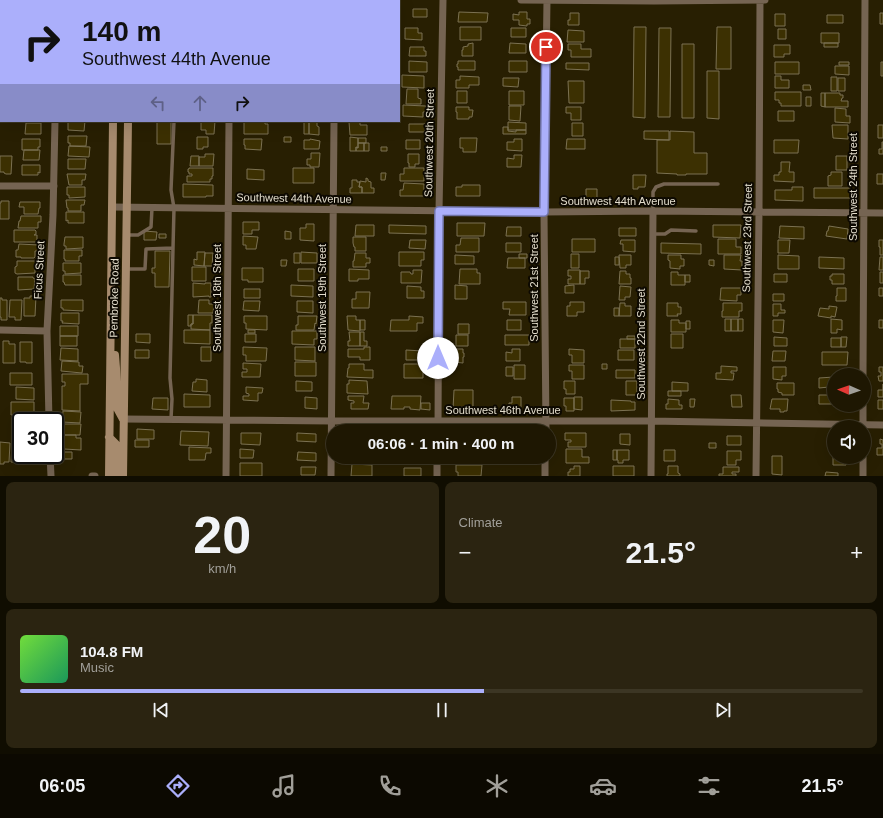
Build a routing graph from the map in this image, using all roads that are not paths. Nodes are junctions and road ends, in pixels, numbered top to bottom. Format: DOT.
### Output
graph roads {
  1 [pos="443,0"];
  2 [pos="521,0"];
  3 [pos="547,0"];
  4 [pos="760,0"];
  5 [pos="765,0"];
  6 [pos="865,0"];
  7 [pos="654,1"];
  8 [pos="55,122"];
  9 [pos="113,122"];
  10 [pos="174,122"];
  11 [pos="229,122"];
  12 [pos="334,122"];
  13 [pos="128,124"];
  14 [pos="718,184"];
  15 [pos="0,186"];
  16 [pos="54,186"];
  17 [pos="112,207"];
  18 [pos="127,208"];
  19 [pos="152,208"];
  20 [pos="174,208"];
  21 [pos="228,209"];
  22 [pos="333,210"];
  23 [pos="439,211"];
  24 [pos="653,211"];
  25 [pos="544,212"];
  26 [pos="759,212"];
  27 [pos="864,212"];
  28 [pos="883,212"];
  29 [pos="696,231"];
  30 [pos="653,234"];
  31 [pos="126,235"];
  32 [pos="172,248"];
  33 [pos="126,269"];
  34 [pos="111,322"];
  35 [pos="0,330"];
  36 [pos="47,331"];
  37 [pos="863,368"];
  38 [pos="49,412"];
  39 [pos="124,419"];
  40 [pos="172,419"];
  41 [pos="227,420"];
  42 [pos="332,421"];
  43 [pos="438,421"];
  44 [pos="651,421"];
  45 [pos="546,422"];
  46 [pos="756,423"];
  47 [pos="827,425"];
  48 [pos="883,425"];
  49 [pos="871,426"];
  50 [pos="109,437"];
  51 [pos="50,464"];
  52 [pos="438,464"];
  53 [pos="545,464"];
  54 [pos="863,464"];
  55 [pos="51,476"];
  56 [pos="109,476"];
  57 [pos="116,476"];
  58 [pos="123,476"];
  59 [pos="226,476"];
  60 [pos="331,476"];
  61 [pos="437,476"];
  62 [pos="545,476"];
  63 [pos="651,476"];
  64 [pos="756,476"];
  65 [pos="863,476"];
  1 -- 23 [label="street, Southwest 20th Street"];
  2 -- 3 [label="street"];
  3 -- 7 [label="street"];
  3 -- 25 [label="street, Southwest 21st Street"];
  4 -- 5 [label="street"];
  4 -- 7 [label="street"];
  4 -- 26 [label="street, Southwest 23rd Street"];
  6 -- 27 [label="street, Southwest 24th Street"];
  8 -- 16 [label="street, Ficus Street"];
  9 -- 17 [label="main road, Pembroke Road"];
  10 -- 20 [label="lane"];
  11 -- 21 [label="street, Southwest 18th Street"];
  12 -- 22 [label="street, Southwest 19th Street"];
  13 -- 18 [label="main road, Pembroke Road"];
  14 -- 24 [label="lane"];
  15 -- 16 [label="street"];
  16 -- 36 [label="street, Ficus Street"];
  17 -- 18 [label="street, Southwest 44th Avenue"];
  17 -- 34 [label="main road, Pembroke Road"];
  18 -- 19 [label="street, Southwest 44th Avenue"];
  18 -- 31 [label="main road, Pembroke Road"];
  19 -- 20 [label="street, Southwest 44th Avenue"];
  19 -- 31 [label="lane"];
  20 -- 21 [label="street, Southwest 44th Avenue"];
  20 -- 32 [label="lane"];
  21 -- 22 [label="street, Southwest 44th Avenue"];
  21 -- 41 [label="street, Southwest 18th Street"];
  22 -- 23 [label="street, Southwest 44th Avenue"];
  22 -- 42 [label="street, Southwest 19th Street"];
  23 -- 25 [label="street, Southwest 44th Avenue"];
  23 -- 43 [label="street, Southwest 20th Street"];
  24 -- 25 [label="street, Southwest 44th Avenue"];
  24 -- 26 [label="street, Southwest 44th Avenue"];
  24 -- 30 [label="street, Southwest 22nd Street"];
  25 -- 45 [label="street, Southwest 21st Street"];
  26 -- 27 [label="street, Southwest 44th Avenue"];
  26 -- 46 [label="street, Southwest 23rd Street"];
  27 -- 28 [label="street, Southwest 44th Avenue"];
  27 -- 37 [label="street, Southwest 24th Street"];
  29 -- 30 [label="lane"];
  30 -- 44 [label="street, Southwest 22nd Street"];
  31 -- 33 [label="main road, Pembroke Road"];
  32 -- 33 [label="lane"];
  32 -- 40 [label="lane"];
  33 -- 39 [label="main road, Pembroke Road"];
  34 -- 39 [label="main road"];
  34 -- 50 [label="main road, Pembroke Road"];
  35 -- 36 [label="street"];
  36 -- 38 [label="street, Ficus Street"];
  39 -- 40 [label="street, Southwest 46th Avenue"];
  39 -- 58 [label="main road, Pembroke Road"];
  40 -- 41 [label="street, Southwest 46th Avenue"];
  41 -- 42 [label="street, Southwest 46th Avenue"];
  41 -- 59 [label="street, Southwest 18th Street"];
  42 -- 43 [label="street, Southwest 46th Avenue"];
  42 -- 60 [label="street, Southwest 19th Street"];
  43 -- 45 [label="street, Southwest 46th Avenue"];
  44 -- 45 [label="street, Southwest 46th Avenue"];
  44 -- 46 [label="street, Southwest 46th Avenue"];
  44 -- 63 [label="street, Southwest 22nd Street"];
  46 -- 47 [label="street, Southwest 46th Avenue"];
  46 -- 64 [label="street, Southwest 23rd Street"];
  48 -- 49 [label="street, Southwest 46th Avenue"];
  50 -- 56 [label="main road, Pembroke Road"];
  50 -- 57 [label="main road"];
  51 -- 55 [label="street"];
  52 -- 61 [label="street"];
  53 -- 62 [label="street"];
  54 -- 65 [label="street"];
}
